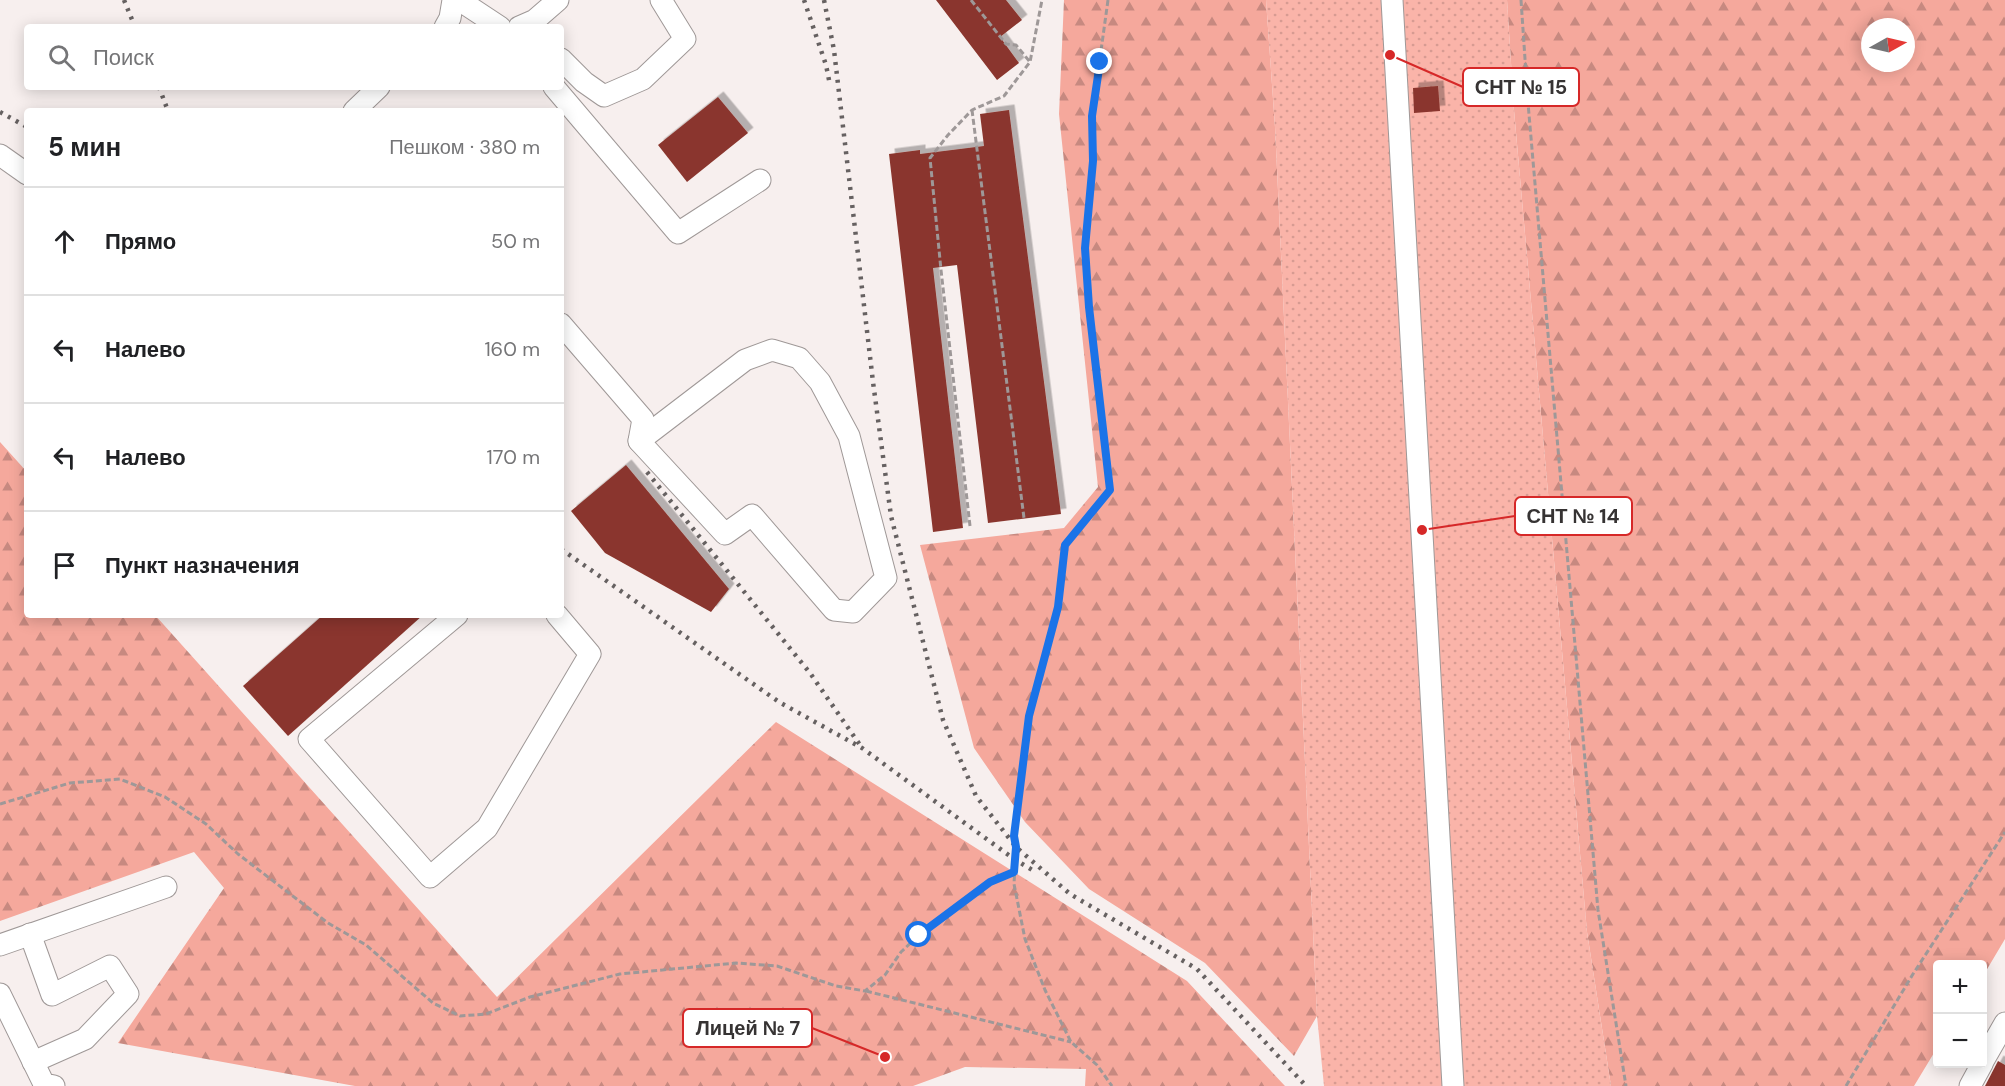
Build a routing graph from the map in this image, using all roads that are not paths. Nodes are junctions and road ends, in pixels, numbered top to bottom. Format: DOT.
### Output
graph roads {
  1 [pos="453,0"];
  2 [pos="459,0"];
  3 [pos="558,0"];
  4 [pos="661,0"];
  5 [pos="1392,0"];
  6 [pos="447,24"];
  7 [pos="495,24"];
  8 [pos="528,24"];
  9 [pos="564,62"];
  10 [pos="557,90"];
  11 [pos="0,155"];
  12 [pos="24,172"];
  13 [pos="760,180"];
  14 [pos="564,327"];
  15 [pos="639,441"];
  16 [pos="453,618"];
  17 [pos="560,618"];
  18 [pos="166,887"];
  19 [pos="30,934"];
  20 [pos="0,945"];
  21 [pos="0,994"];
  22 [pos="2005,1023"];
  23 [pos="1987,1054"];
  24 [pos="33,1062"];
  25 [pos="1979,1068"];
  26 [pos="54,1086"];
  27 [pos="1454,1086"];
  28 [pos="1970,1086"];
  1 -- 6 [label="lane"];
  2 -- 7 [label="lane"];
  3 -- 8 [label="lane"];
  4 -- 9 [label="lane"];
  5 -- 27 [label="lane"];
  10 -- 13 [label="lane"];
  11 -- 12 [label="lane"];
  14 -- 15 [label="lane"];
  15 -- 15 [label="lane"];
  16 -- 17 [label="lane"];
  18 -- 19 [label="lane"];
  19 -- 20 [label="lane"];
  19 -- 24 [label="lane"];
  21 -- 24 [label="lane"];
  22 -- 23 [label="lane"];
  24 -- 26 [label="lane"];
  25 -- 28 [label="lane"];
}
